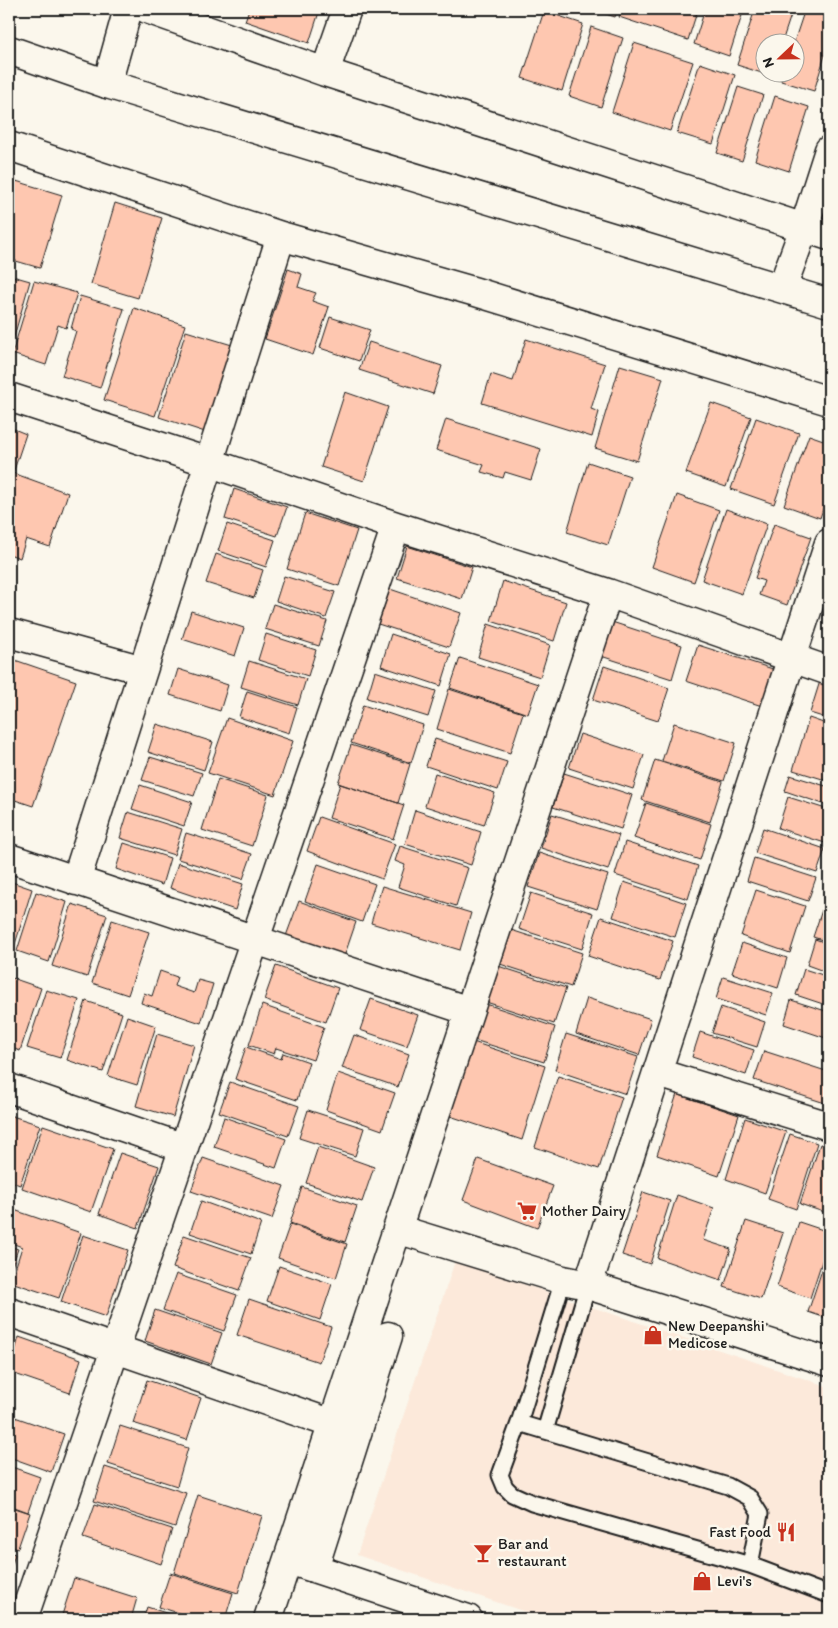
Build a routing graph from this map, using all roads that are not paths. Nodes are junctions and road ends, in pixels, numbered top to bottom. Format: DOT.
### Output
graph roads {
  1 [pos="128,9"];
  2 [pos="147,9"];
  3 [pos="347,9"];
  4 [pos="9,50"];
  5 [pos="325,72"];
  6 [pos="107,84"];
  7 [pos="9,146"];
  8 [pos="829,150"];
  9 [pos="817,232"];
  10 [pos="281,236"];
  11 [pos="782,288"];
  12 [pos="829,304"];
  13 [pos="9,397"];
  14 [pos="829,401"];
  15 [pos="208,462"];
  16 [pos="396,526"];
  17 [pos="829,543"];
  18 [pos="608,593"];
  19 [pos="9,633"];
  20 [pos="792,659"];
  21 [pos="143,670"];
  22 [pos="829,671"];
  23 [pos="9,858"];
  24 [pos="76,881"];
  25 [pos="255,940"];
  26 [pos="469,1011"];
  27 [pos="658,1073"];
  28 [pos="9,1088"];
  29 [pos="829,1126"];
  30 [pos="184,1148"];
  31 [pos="397,1229"];
  32 [pos="575,1283"];
  33 [pos="9,1312"];
  34 [pos="388,1336"];
  35 [pos="116,1348"];
  36 [pos="829,1362"];
  37 [pos="519,1423"];
  38 [pos="333,1424"];
  39 [pos="545,1431"];
  40 [pos="288,1559"];
  41 [pos="750,1566"];
  42 [pos="314,1568"];
  43 [pos="829,1595"];
  44 [pos="23,1619"];
  45 [pos="268,1619"];
  46 [pos="468,1619"];
  1 -- 6 [label="street"];
  2 -- 5 [label="street"];
  3 -- 5 [label="street"];
  4 -- 6 [label="street"];
  5 -- 9 [label="street"];
  6 -- 11 [label="street"];
  7 -- 10 [label="street"];
  8 -- 9 [label="street"];
  9 -- 11 [label="street"];
  10 -- 14 [label="street"];
  10 -- 15 [label="street"];
  11 -- 12 [label="street"];
  13 -- 15 [label="street"];
  15 -- 16 [label="street"];
  15 -- 21 [label="street"];
  16 -- 18 [label="street"];
  16 -- 25 [label="street"];
  17 -- 20 [label="street"];
  18 -- 20 [label="street"];
  18 -- 26 [label="street"];
  19 -- 21 [label="street"];
  20 -- 22 [label="street"];
  20 -- 27 [label="street"];
  21 -- 24 [label="street"];
  23 -- 24 [label="street"];
  24 -- 25 [label="street"];
  25 -- 26 [label="street"];
  25 -- 30 [label="street"];
  26 -- 31 [label="street"];
  27 -- 29 [label="street"];
  27 -- 32 [label="street"];
  28 -- 30 [label="street"];
  30 -- 35 [label="street"];
  31 -- 32 [label="street"];
  31 -- 38 [label="street"];
  32 -- 36 [label="street"];
  32 -- 37 [label="lane"];
  32 -- 39 [label="lane"];
  33 -- 35 [label="street"];
  34 -- 42 [label="street"];
  35 -- 38 [label="street"];
  35 -- 44 [label="street"];
  37 -- 39 [label="lane"];
  37 -- 41 [label="lane"];
  38 -- 40 [label="street"];
  39 -- 41 [label="lane"];
  40 -- 42 [label="street"];
  40 -- 45 [label="street"];
  41 -- 43 [label="lane"];
  42 -- 46 [label="street"];
}
